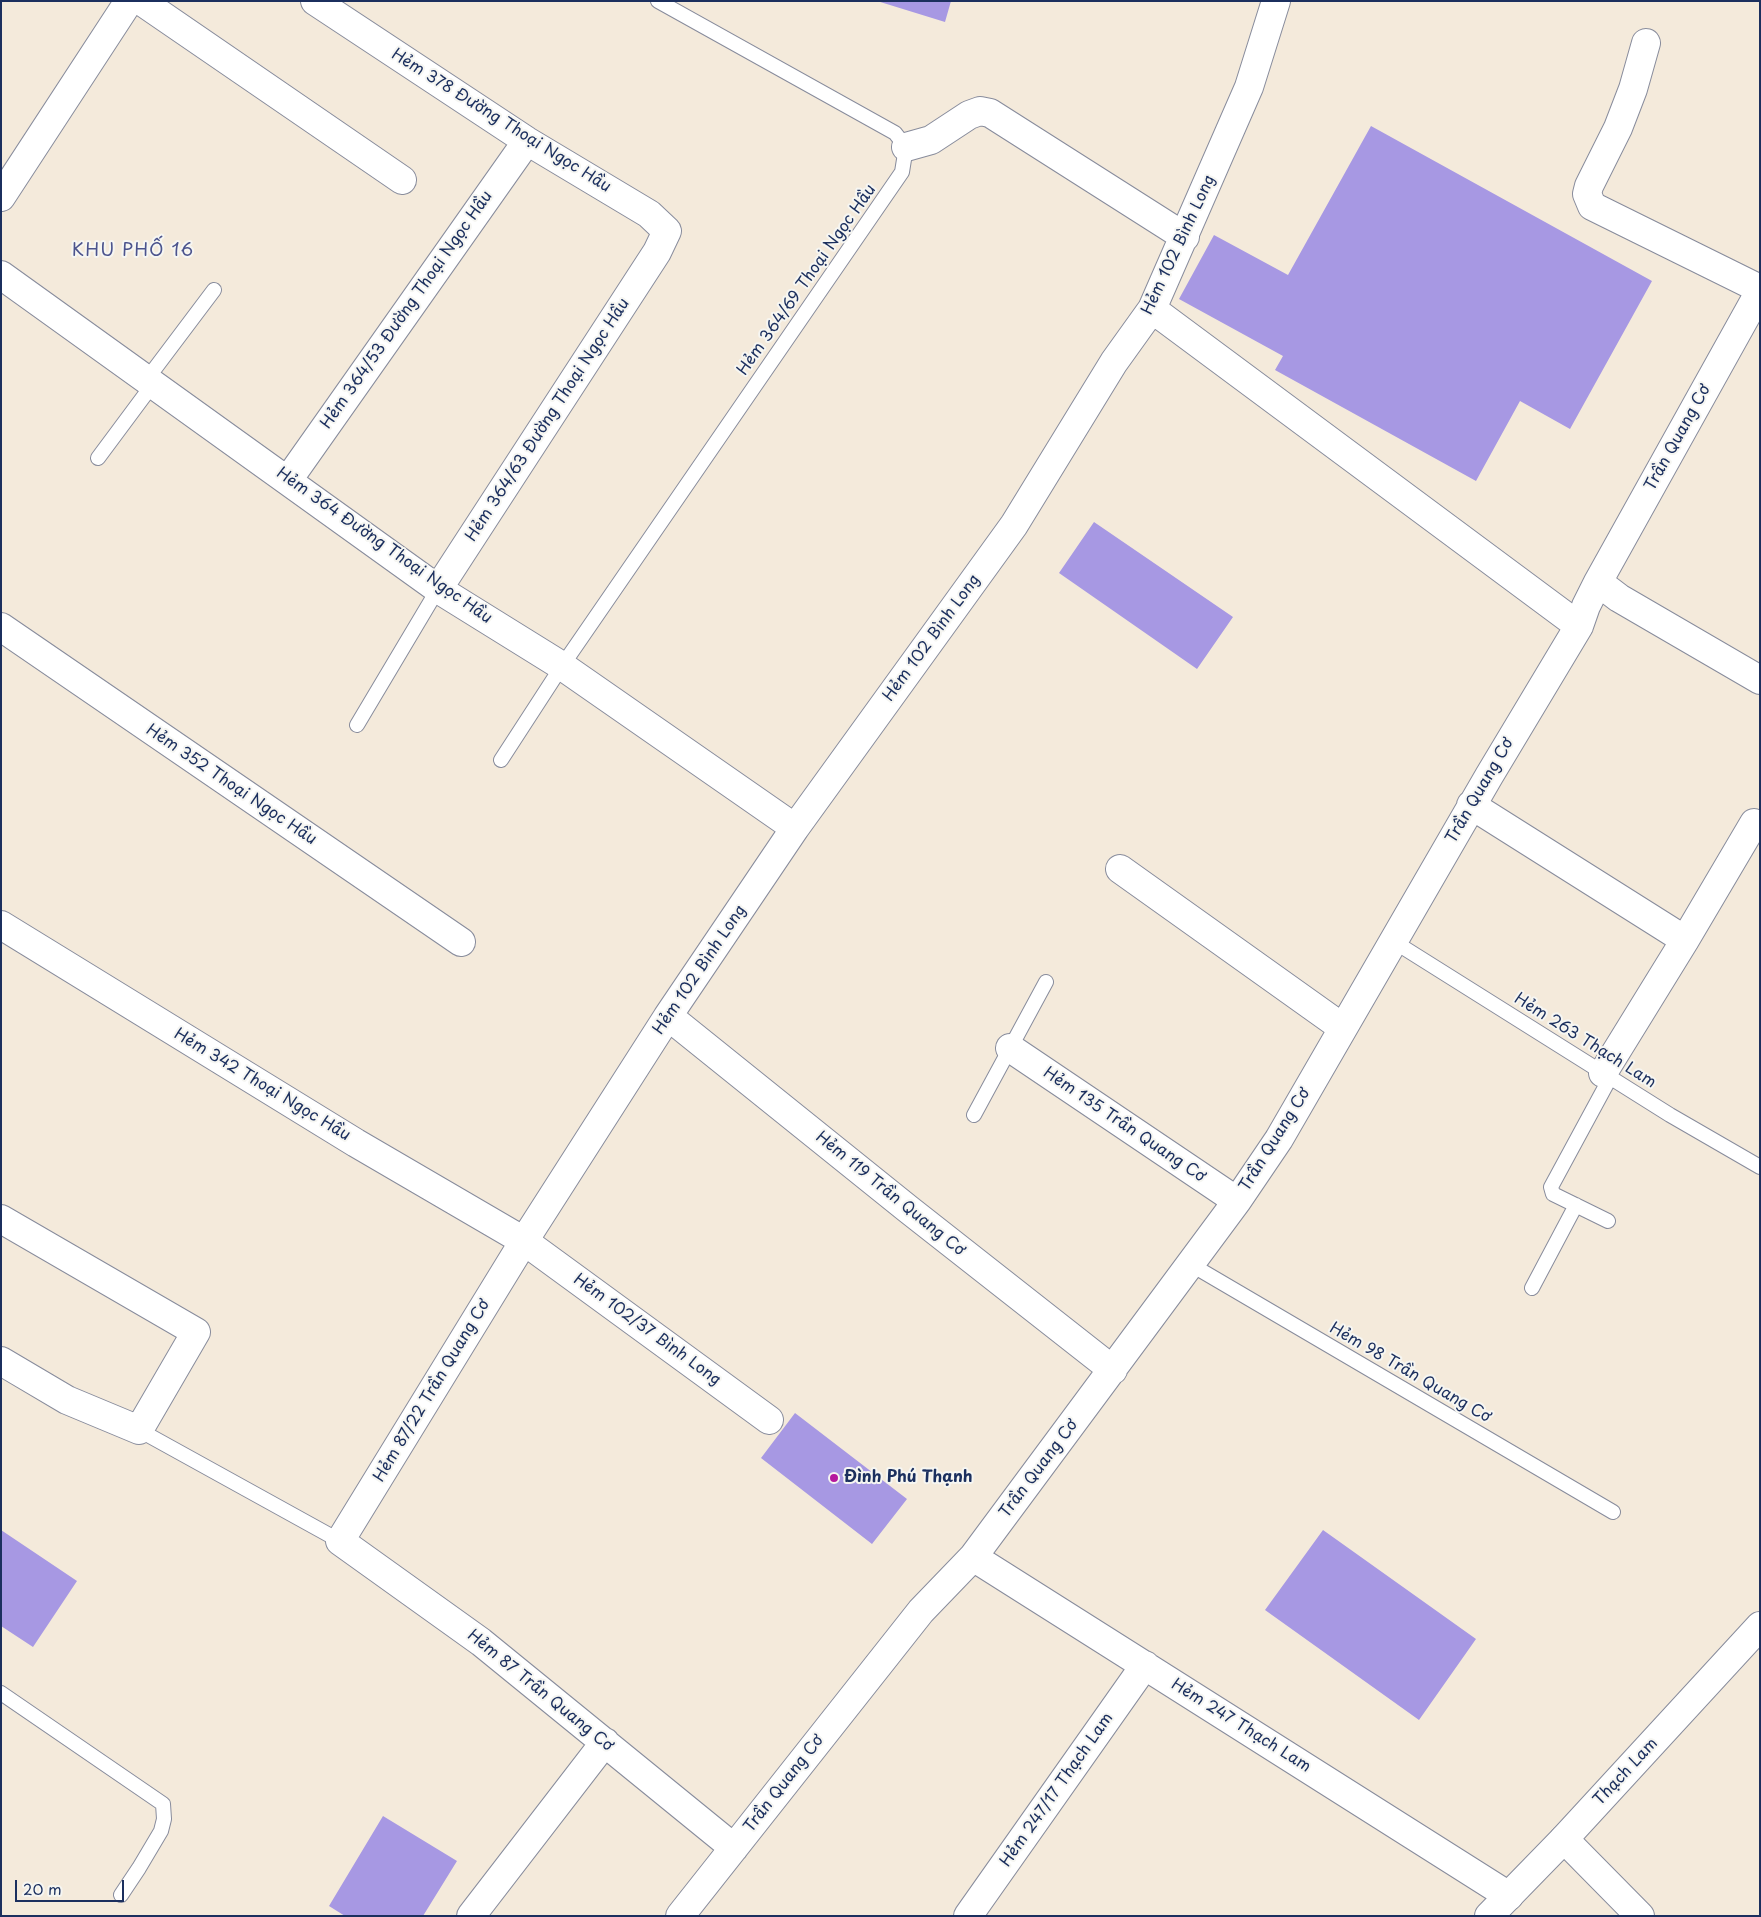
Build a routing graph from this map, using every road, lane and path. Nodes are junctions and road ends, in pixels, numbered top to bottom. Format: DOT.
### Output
graph roads {
  1 [pos="129,1"];
  2 [pos="141,1"];
  3 [pos="315,1"];
  4 [pos="658,1"];
  5 [pos="1276,1"];
  6 [pos="1646,43"];
  7 [pos="527,141"];
  8 [pos="906,147"];
  9 [pos="402,180"];
  10 [pos="1,197"];
  11 [pos="1185,237"];
  12 [pos="657,252"];
  13 [pos="1,275"];
  14 [pos="214,290"];
  15 [pos="1760,290"];
  16 [pos="1152,309"];
  17 [pos="150,381"];
  18 [pos="98,458"];
  19 [pos="288,480"];
  20 [pos="1598,582"];
  21 [pos="438,588"];
  22 [pos="1579,626"];
  23 [pos="1,627"];
  24 [pos="562,666"];
  25 [pos="1760,680"];
  26 [pos="357,725"];
  27 [pos="501,760"];
  28 [pos="1472,805"];
  29 [pos="1754,823"];
  30 [pos="795,828"];
  31 [pos="1120,869"];
  32 [pos="1,925"];
  33 [pos="1685,940"];
  34 [pos="1393,941"];
  35 [pos="461,942"];
  36 [pos="1046,982"];
  37 [pos="668,1016"];
  38 [pos="1343,1028"];
  39 [pos="1010,1048"];
  40 [pos="1607,1075"];
  41 [pos="974,1115"];
  42 [pos="1760,1167"];
  43 [pos="1237,1201"];
  44 [pos="1576,1205"];
  45 [pos="1,1219"];
  46 [pos="1608,1221"];
  47 [pos="524,1240"];
  48 [pos="1190,1264"];
  49 [pos="1532,1288"];
  50 [pos="1,1361"];
  51 [pos="1113,1370"];
  52 [pos="769,1420"];
  53 [pos="139,1430"];
  54 [pos="1613,1512"];
  55 [pos="340,1541"];
  56 [pos="973,1557"];
  57 [pos="1760,1626"];
  58 [pos="1145,1665"];
  59 [pos="1,1693"];
  60 [pos="604,1742"];
  61 [pos="1564,1839"];
  62 [pos="734,1848"];
  63 [pos="121,1895"];
  64 [pos="1509,1896"];
  65 [pos="471,1916"];
  66 [pos="680,1916"];
  67 [pos="968,1916"];
  68 [pos="1489,1916"];
  69 [pos="1640,1916"];
  1 -- 10 [label="street"];
  2 -- 9 [label="street"];
  3 -- 7 [label="street, Hẻm 378 Đường Thoại Ngọc Hầu"];
  4 -- 8 [label="lane"];
  5 -- 11 [label="street, Hẻm 102 Bình Long"];
  6 -- 15 [label="street"];
  7 -- 12 [label="street, Hẻm 378 Đường Thoại Ngọc Hầu"];
  7 -- 19 [label="street, Hẻm 364/53 Đường Thoại Ngọc Hầu"];
  8 -- 11 [label="street"];
  8 -- 24 [label="lane, Hẻm 364/69 Thoại Ngọc Hầu"];
  11 -- 16 [label="street, Hẻm 102 Bình Long"];
  12 -- 21 [label="street, Hẻm 364/63 Đường Thoại Ngọc Hầu"];
  13 -- 17 [label="street, Hẻm 364 Đường Thoại Ngọc Hầu"];
  14 -- 17 [label="lane"];
  15 -- 20 [label="street, Trần Quang Cơ"];
  16 -- 22 [label="street"];
  16 -- 30 [label="street, Hẻm 102 Bình Long"];
  17 -- 18 [label="lane"];
  17 -- 19 [label="street, Hẻm 364 Đường Thoại Ngọc Hầu"];
  19 -- 21 [label="street, Hẻm 364 Đường Thoại Ngọc Hầu"];
  20 -- 22 [label="street, Trần Quang Cơ"];
  20 -- 25 [label="street"];
  21 -- 24 [label="street, Hẻm 364 Đường Thoại Ngọc Hầu"];
  21 -- 26 [label="lane"];
  22 -- 28 [label="street, Trần Quang Cơ"];
  23 -- 35 [label="street, Hẻm 352 Thoại Ngọc Hầu"];
  24 -- 27 [label="lane, Hẻm 364/69 Thoại Ngọc Hầu"];
  24 -- 30 [label="street, Hẻm 364 Đường Thoại Ngọc Hầu"];
  28 -- 33 [label="street"];
  28 -- 34 [label="street, Trần Quang Cơ"];
  29 -- 33 [label="street"];
  30 -- 37 [label="street, Hẻm 102 Bình Long"];
  31 -- 38 [label="street"];
  32 -- 47 [label="street, Hẻm 342 Thoại Ngọc Hầu"];
  33 -- 40 [label="street"];
  34 -- 38 [label="street, Trần Quang Cơ"];
  34 -- 40 [label="lane, Hẻm 263 Thạch Lam"];
  36 -- 39 [label="lane"];
  37 -- 47 [label="street, Hẻm 102 Bình Long"];
  37 -- 51 [label="street, Hẻm 119 Trần Quang Cơ"];
  38 -- 43 [label="street, Trần Quang Cơ"];
  39 -- 41 [label="lane"];
  39 -- 43 [label="street, Hẻm 135 Trần Quang Cơ"];
  40 -- 42 [label="lane, Hẻm 263 Thạch Lam"];
  40 -- 44 [label="lane"];
  43 -- 48 [label="street, Trần Quang Cơ"];
  44 -- 46 [label="lane"];
  44 -- 49 [label="lane"];
  45 -- 53 [label="street"];
  47 -- 52 [label="street, Hẻm 102/37 Bình Long"];
  47 -- 55 [label="street, Hẻm 87/22 Trần Quang Cơ"];
  48 -- 51 [label="street, Trần Quang Cơ"];
  48 -- 54 [label="lane, Hẻm 98 Trần Quang Cơ"];
  50 -- 53 [label="street"];
  51 -- 56 [label="street, Trần Quang Cơ"];
  53 -- 55 [label="lane"];
  55 -- 60 [label="street, Hẻm 87 Trần Quang Cơ"];
  56 -- 58 [label="street, Hẻm 247 Thạch Lam"];
  56 -- 62 [label="street, Trần Quang Cơ"];
  57 -- 61 [label="street, Thạch Lam"];
  58 -- 64 [label="street, Hẻm 247 Thạch Lam"];
  58 -- 67 [label="street, Hẻm 247/17 Thạch Lam"];
  59 -- 63 [label="lane"];
  60 -- 62 [label="street, Hẻm 87 Trần Quang Cơ"];
  60 -- 65 [label="street"];
  61 -- 64 [label="street, Thạch Lam"];
  61 -- 69 [label="street"];
  62 -- 66 [label="street, Trần Quang Cơ"];
  64 -- 68 [label="street, Thạch Lam"];
}
